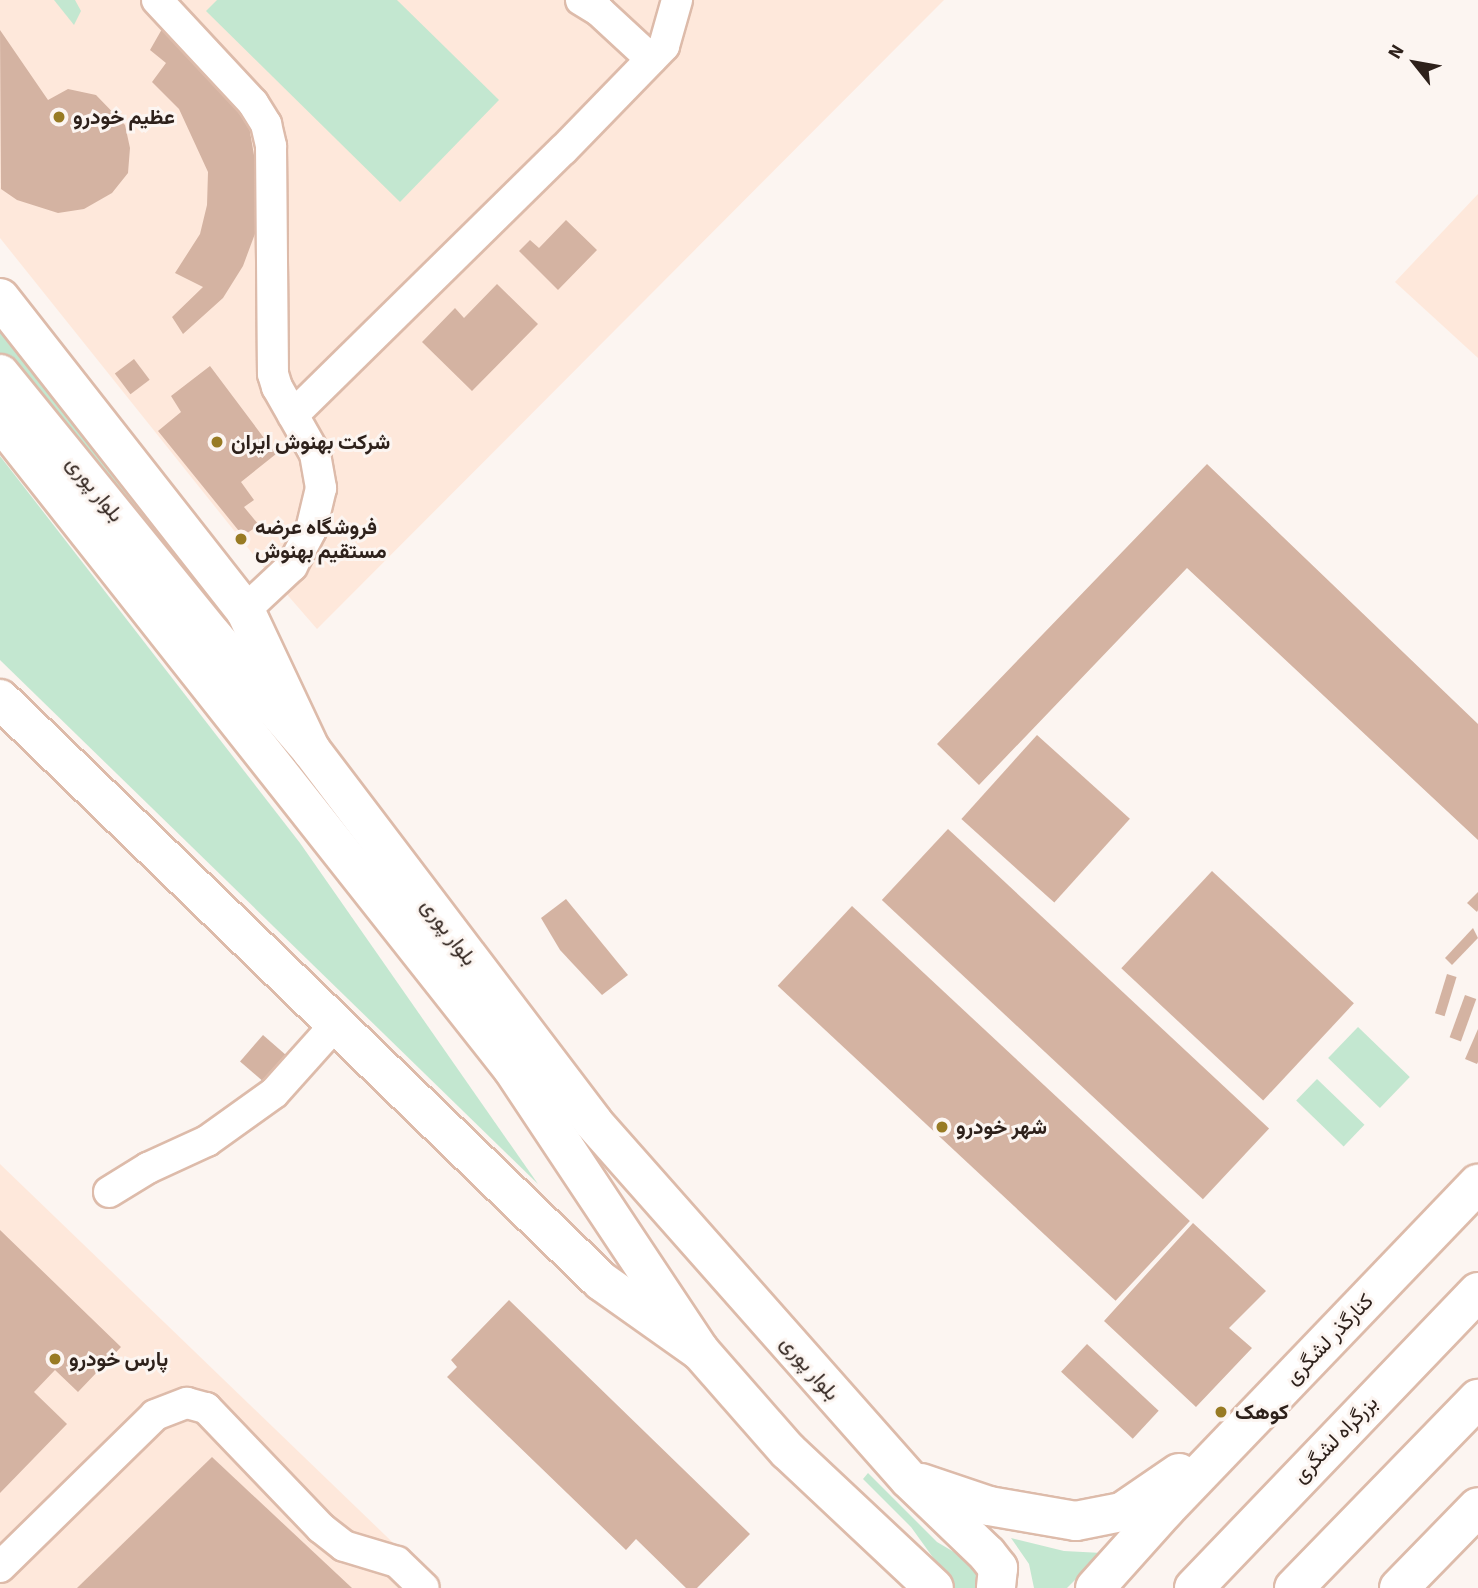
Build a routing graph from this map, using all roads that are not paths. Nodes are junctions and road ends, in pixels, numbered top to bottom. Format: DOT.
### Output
graph roads {
  1 [pos="157,0"];
  2 [pos="677,0"];
  3 [pos="597,4"];
  4 [pos="651,59"];
  5 [pos="0,298"];
  6 [pos="0,374"];
  7 [pos="293,415"];
  8 [pos="0,420"];
  9 [pos="245,610"];
  10 [pos="0,699"];
  11 [pos="311,750"];
  12 [pos="335,1025"];
  13 [pos="1478,1184"];
  14 [pos="109,1192"];
  15 [pos="1478,1292"];
  16 [pos="700,1351"];
  17 [pos="1478,1399"];
  18 [pos="1246,1426"];
  19 [pos="909,1479"];
  20 [pos="1478,1507"];
  21 [pos="859,1521"];
  22 [pos="0,1567"];
  23 [pos="424,1588"];
  24 [pos="894,1588"];
  25 [pos="934,1588"];
  26 [pos="996,1588"];
  27 [pos="1095,1588"];
  28 [pos="1194,1588"];
  29 [pos="1294,1588"];
  30 [pos="1398,1588"];
  1 -- 7 [label="lane"];
  2 -- 4 [label="lane"];
  3 -- 4 [label="lane"];
  4 -- 7 [label="lane"];
  5 -- 9 [label="main road"];
  6 -- 11 [label="main road, بلوار پوری"];
  7 -- 9 [label="lane"];
  8 -- 16 [label="main road, بلوار پوری"];
  9 -- 11 [label="main road"];
  10 -- 12 [label="main road"];
  11 -- 19 [label="main road, بلوار پوری"];
  12 -- 14 [label="lane"];
  12 -- 16 [label="main road"];
  13 -- 18 [label="main road, کنارگذر لشگری"];
  15 -- 28 [label="main road, بزرگراه لشگری"];
  16 -- 21 [label="main road, بلوار پوری"];
  17 -- 29 [label="main road"];
  18 -- 19 [label="main road"];
  18 -- 27 [label="main road, کنارگذر لشگری"];
  19 -- 26 [label="main road, بلوار پوری"];
  20 -- 30 [label="main road"];
  21 -- 24 [label="main road"];
  21 -- 25 [label="main road, بلوار پوری"];
  22 -- 23 [label="lane"];
}
